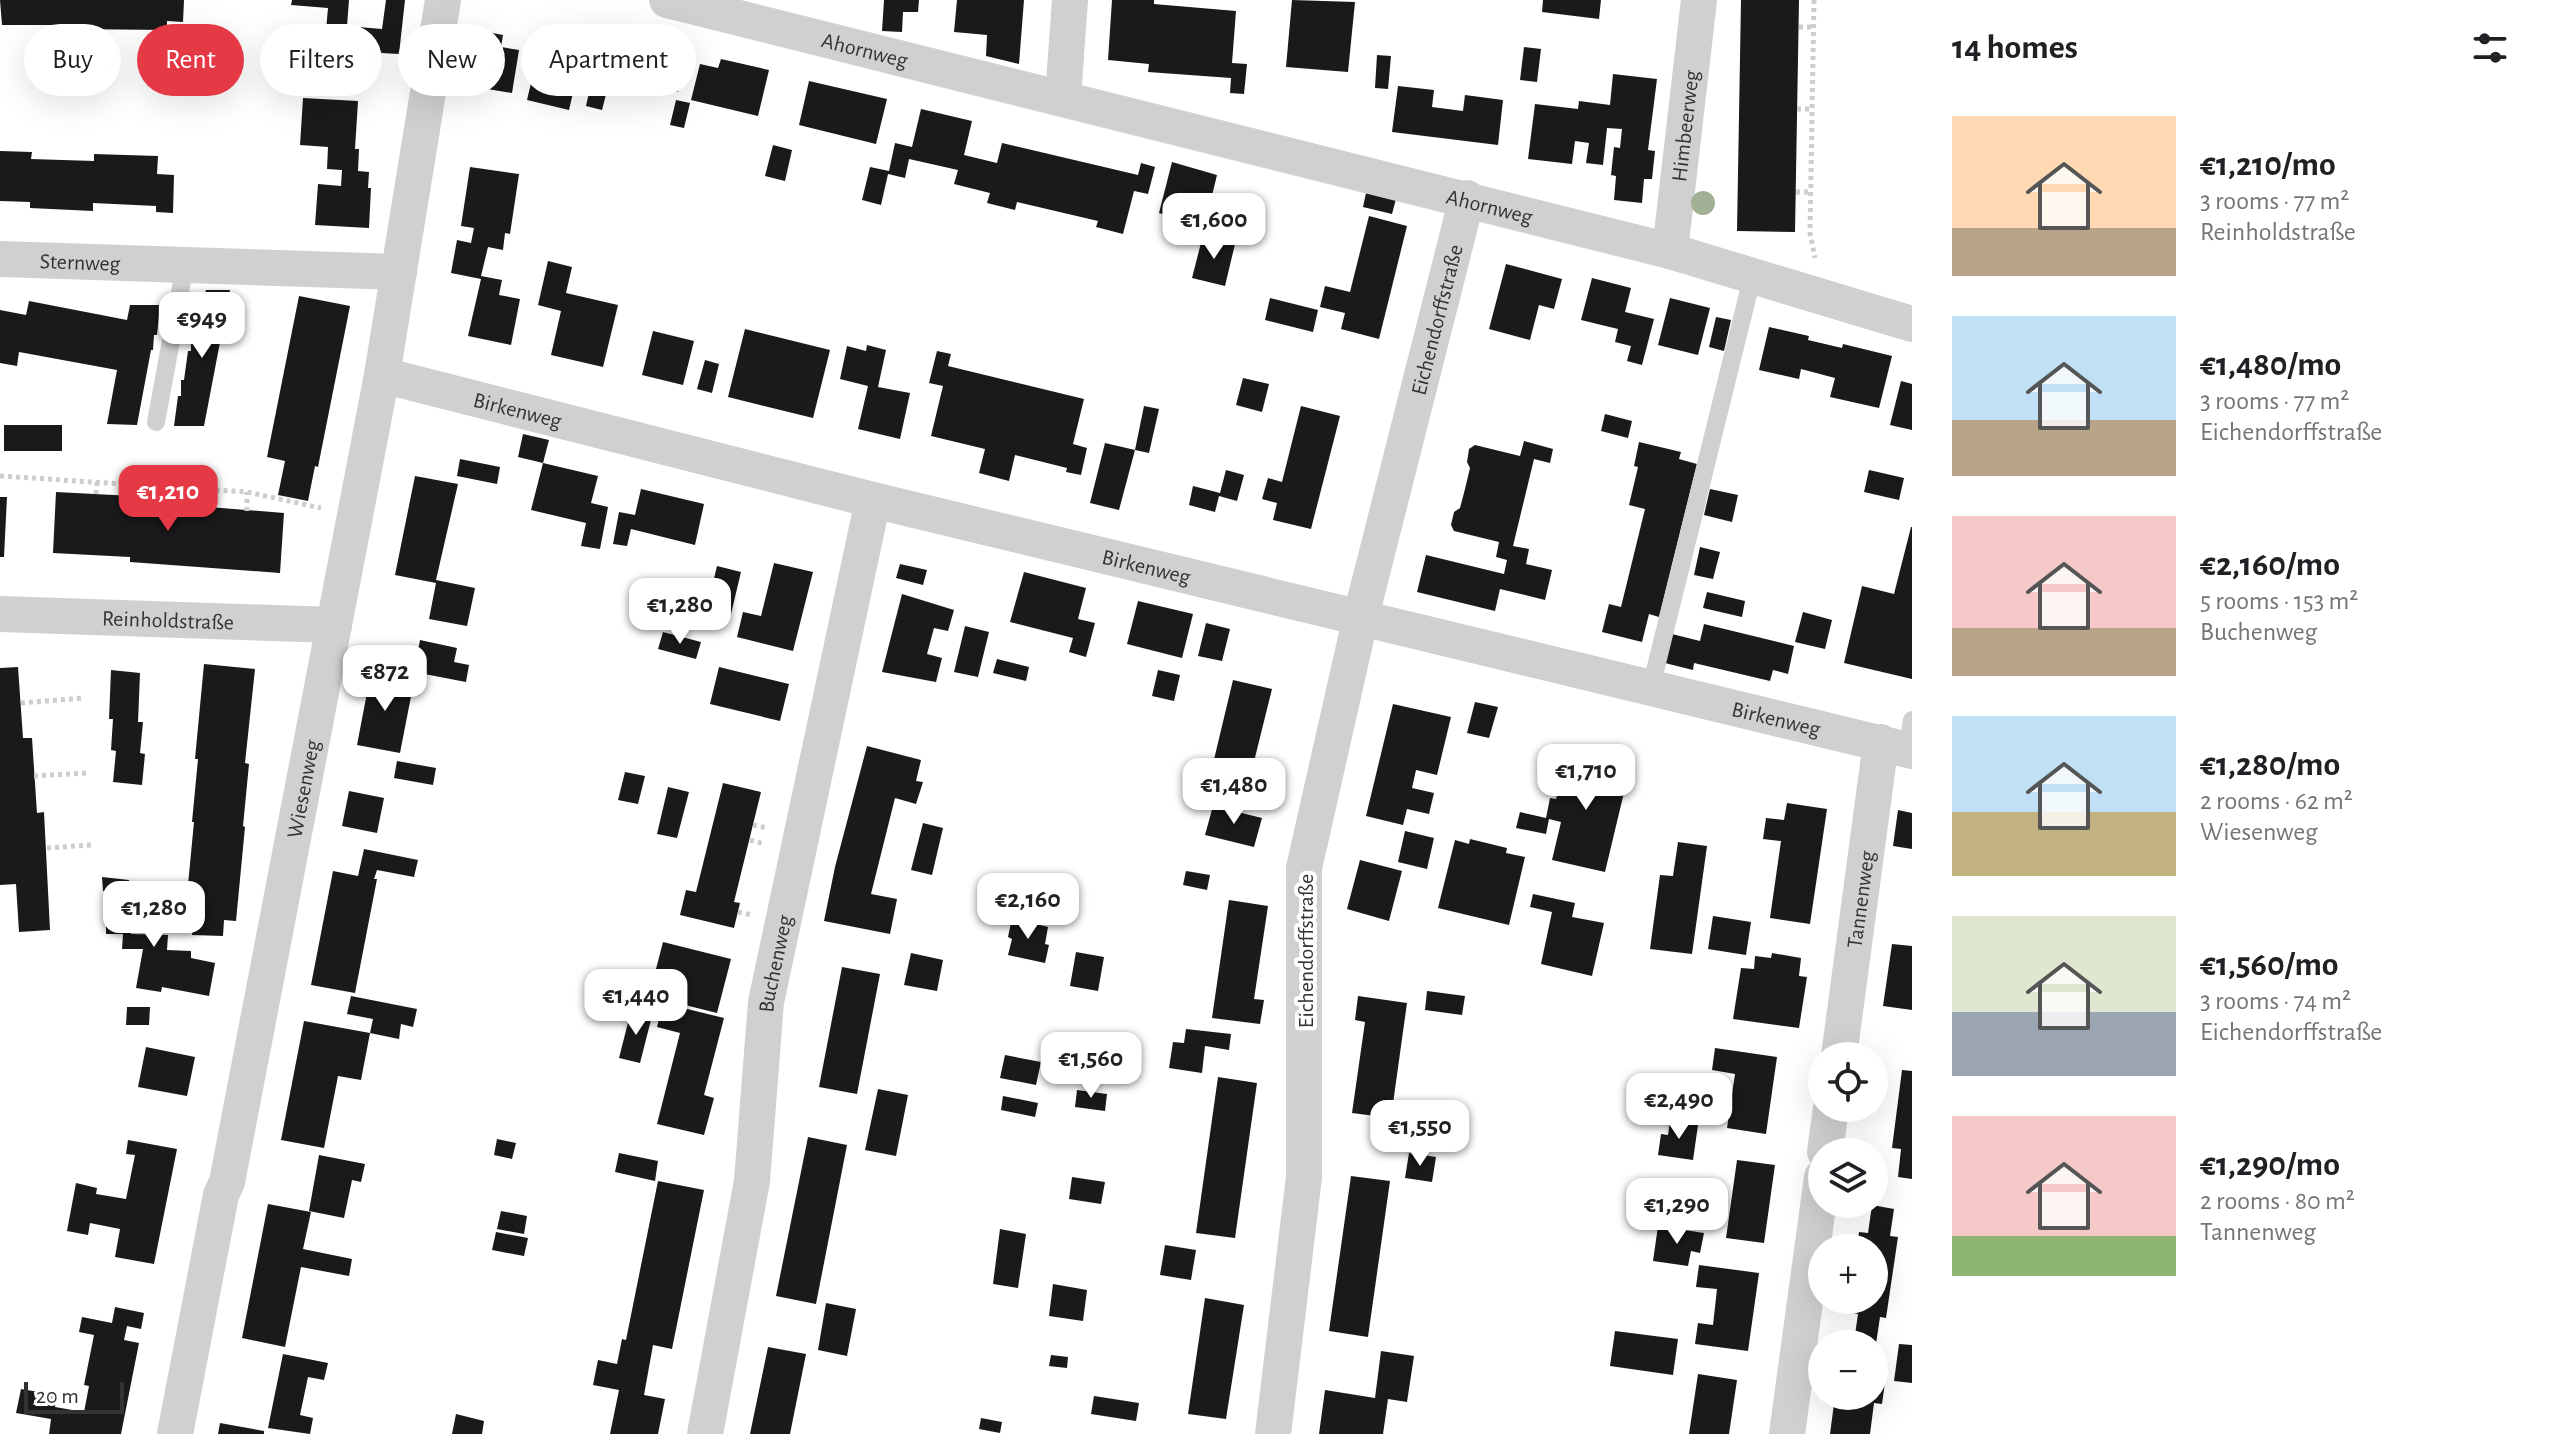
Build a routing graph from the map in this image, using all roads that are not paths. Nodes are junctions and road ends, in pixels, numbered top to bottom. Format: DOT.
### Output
graph roads {
  1 [pos="443,0"];
  2 [pos="667,0"];
  3 [pos="1070,0"];
  4 [pos="1699,0"];
  5 [pos="1063,97"];
  6 [pos="1467,198"];
  7 [pos="1670,251"];
  8 [pos="0,259"];
  9 [pos="185,265"];
  10 [pos="399,272"];
  11 [pos="1753,274"];
  12 [pos="1912,324"];
  13 [pos="382,375"];
  14 [pos="156,422"];
  15 [pos="873,500"];
  16 [pos="0,614"];
  17 [pos="1361,616"];
  18 [pos="334,625"];
  19 [pos="1651,687"];
  20 [pos="1903,741"];
  21 [pos="1842,1042"];
  22 [pos="1816,1218"];
  23 [pos="175,1434"];
  24 [pos="705,1434"];
  25 [pos="1273,1434"];
  26 [pos="1787,1434"];
  1 -- 10 [label="street, Wiesenweg"];
  2 -- 5 [label="street, Ahornweg"];
  3 -- 5 [label="street"];
  4 -- 7 [label="street, Himbeerweg"];
  5 -- 6 [label="street, Ahornweg"];
  6 -- 7 [label="street, Ahornweg"];
  6 -- 17 [label="street, Eichendorffstraße"];
  7 -- 11 [label="street, Ahornweg"];
  8 -- 9 [label="street, Sternweg"];
  9 -- 10 [label="street, Sternweg"];
  9 -- 14 [label="lane"];
  10 -- 13 [label="street, Wiesenweg"];
  11 -- 12 [label="street, Ahornweg"];
  11 -- 19 [label="lane"];
  13 -- 15 [label="street, Birkenweg"];
  13 -- 18 [label="street, Wiesenweg"];
  15 -- 17 [label="street, Birkenweg"];
  15 -- 24 [label="street, Buchenweg"];
  16 -- 18 [label="street, Reinholdstraße"];
  17 -- 19 [label="street, Birkenweg"];
  17 -- 25 [label="street, Eichendorffstraße"];
  18 -- 23 [label="street, Wiesenweg"];
  19 -- 20 [label="street, Birkenweg"];
  20 -- 21 [label="street, Tannenweg"];
  22 -- 26 [label="street"];
}
